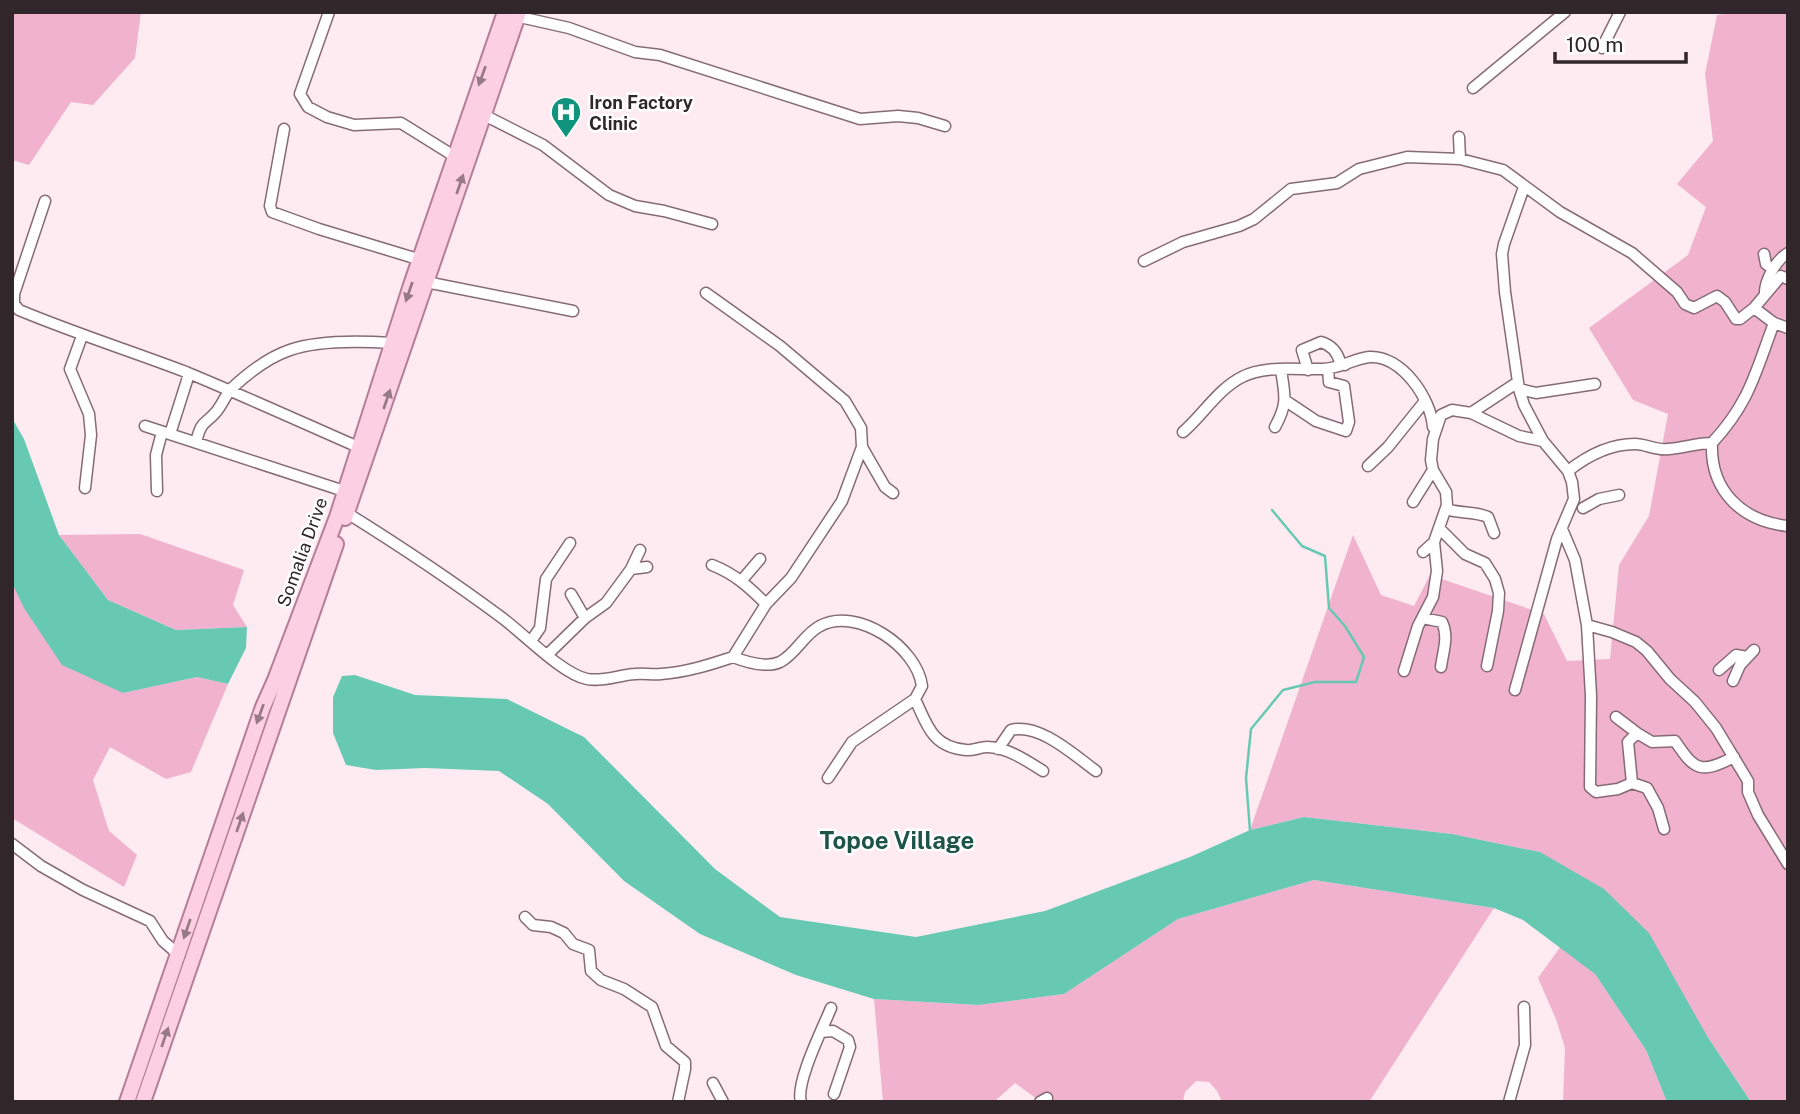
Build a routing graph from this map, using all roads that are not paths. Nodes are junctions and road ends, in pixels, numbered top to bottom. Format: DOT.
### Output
graph roads {
  1 [pos="328,12"];
  2 [pos="1565,12"];
  3 [pos="512,13"];
  4 [pos="1616,15"];
  5 [pos="1602,48"];
  6 [pos="1473,88"];
  7 [pos="484,115"];
  8 [pos="945,127"];
  9 [pos="284,129"];
  10 [pos="1459,136"];
  11 [pos="454,156"];
  12 [pos="1461,159"];
  13 [pos="1524,187"];
  14 [pos="45,201"];
  15 [pos="712,224"];
  16 [pos="1788,253"];
  17 [pos="1764,254"];
  18 [pos="421,260"];
  19 [pos="1144,261"];
  20 [pos="1773,269"];
  21 [pos="1788,279"];
  22 [pos="426,282"];
  23 [pos="706,293"];
  24 [pos="1765,295"];
  25 [pos="1754,308"];
  26 [pos="573,311"];
  27 [pos="1774,323"];
  28 [pos="1787,326"];
  29 [pos="82,336"];
  30 [pos="392,343"];
  31 [pos="1345,365"];
  32 [pos="1328,369"];
  33 [pos="1280,370"];
  34 [pos="1308,370"];
  35 [pos="189,374"];
  36 [pos="1595,384"];
  37 [pos="1519,386"];
  38 [pos="229,391"];
  39 [pos="1286,401"];
  40 [pos="1427,404"];
  41 [pos="1452,410"];
  42 [pos="1471,413"];
  43 [pos="145,426"];
  44 [pos="1275,427"];
  45 [pos="1183,432"];
  46 [pos="166,433"];
  47 [pos="1433,439"];
  48 [pos="1543,441"];
  49 [pos="196,442"];
  50 [pos="1712,443"];
  51 [pos="358,447"];
  52 [pos="862,447"];
  53 [pos="1368,466"];
  54 [pos="1433,470"];
  55 [pos="1569,471"];
  56 [pos="85,488"];
  57 [pos="157,491"];
  58 [pos="344,491"];
  59 [pos="893,493"];
  60 [pos="1619,495"];
  61 [pos="1413,502"];
  62 [pos="1583,508"];
  63 [pos="1446,509"];
  64 [pos="347,513"];
  65 [pos="1788,526"];
  66 [pos="1440,529"];
  67 [pos="1562,529"];
  68 [pos="1494,533"];
  69 [pos="1434,542"];
  70 [pos="570,543"];
  71 [pos="640,550"];
  72 [pos="1423,552"];
  73 [pos="760,559"];
  74 [pos="712,565"];
  75 [pos="648,567"];
  76 [pos="631,569"];
  77 [pos="743,580"];
  78 [pos="571,594"];
  79 [pos="766,604"];
  80 [pos="585,618"];
  81 [pos="1423,618"];
  82 [pos="1587,625"];
  83 [pos="531,641"];
  84 [pos="547,655"];
  85 [pos="733,657"];
  86 [pos="1487,666"];
  87 [pos="1441,667"];
  88 [pos="1719,670"];
  89 [pos="1404,671"];
  90 [pos="1733,681"];
  91 [pos="1515,690"];
  92 [pos="915,699"];
  93 [pos="1616,717"];
  94 [pos="1637,733"];
  95 [pos="998,750"];
  96 [pos="1734,757"];
  97 [pos="1043,771"];
  98 [pos="1096,771"];
  99 [pos="828,778"];
  100 [pos="1632,783"];
  101 [pos="1664,829"];
  102 [pos="12,844"];
  103 [pos="1788,864"];
  104 [pos="525,917"];
  105 [pos="178,954"];
  106 [pos="1524,1007"];
  107 [pos="831,1008"];
  108 [pos="821,1032"];
  109 [pos="713,1083"];
  110 [pos="834,1094"];
  111 [pos="127,1102"];
  112 [pos="143,1102"];
  113 [pos="678,1102"];
  114 [pos="723,1102"];
  115 [pos="801,1102"];
  116 [pos="1508,1102"];
  1 -- 11 [label="street"];
  2 -- 6 [label="street"];
  3 -- 7 [label="main road, Somalia Drive"];
  3 -- 8 [label="street"];
  3 -- 11 [label="main road, Somalia Drive, one-way"];
  4 -- 5 [label="street"];
  7 -- 15 [label="street"];
  22 -- 7 [label="main road, Somalia Drive, one-way"];
  9 -- 18 [label="street"];
  10 -- 12 [label="street"];
  11 -- 18 [label="main road, Somalia Drive"];
  12 -- 13 [label="street"];
  12 -- 19 [label="street"];
  13 -- 25 [label="street"];
  13 -- 37 [label="street"];
  14 -- 29 [label="street"];
  16 -- 20 [label="street"];
  17 -- 20 [label="street"];
  18 -- 30 [label="main road, Somalia Drive, one-way"];
  20 -- 24 [label="street"];
  21 -- 24 [label="street"];
  22 -- 26 [label="street"];
  64 -- 22 [label="main road, Somalia Drive, one-way"];
  23 -- 52 [label="street"];
  24 -- 25 [label="street"];
  25 -- 27 [label="street"];
  27 -- 28 [label="street"];
  27 -- 50 [label="street"];
  29 -- 35 [label="street"];
  29 -- 56 [label="street"];
  30 -- 38 [label="street"];
  30 -- 51 [label="main road, Somalia Drive"];
  31 -- 32 [label="street"];
  31 -- 34 [label="street"];
  31 -- 40 [label="street"];
  32 -- 34 [label="street"];
  32 -- 39 [label="street"];
  33 -- 34 [label="street"];
  33 -- 39 [label="street"];
  33 -- 45 [label="street"];
  35 -- 38 [label="street"];
  35 -- 46 [label="street"];
  36 -- 37 [label="street"];
  37 -- 42 [label="street"];
  37 -- 48 [label="street"];
  38 -- 49 [label="street"];
  38 -- 51 [label="street"];
  39 -- 44 [label="street"];
  40 -- 41 [label="street"];
  40 -- 47 [label="street"];
  40 -- 53 [label="street"];
  41 -- 42 [label="street"];
  41 -- 47 [label="street"];
  42 -- 48 [label="street"];
  43 -- 46 [label="street"];
  46 -- 49 [label="street"];
  46 -- 57 [label="street"];
  47 -- 54 [label="street"];
  48 -- 55 [label="street"];
  49 -- 58 [label="street"];
  50 -- 55 [label="street"];
  50 -- 65 [label="street"];
  51 -- 58 [label="main road, Somalia Drive"];
  52 -- 59 [label="street"];
  52 -- 79 [label="street"];
  54 -- 61 [label="street"];
  54 -- 63 [label="street"];
  55 -- 67 [label="street"];
  58 -- 105 [label="main road, Somalia Drive, one-way"];
  60 -- 62 [label="street"];
  63 -- 66 [label="street"];
  63 -- 68 [label="street"];
  64 -- 83 [label="street"];
  112 -- 64 [label="main road, Somalia Drive, one-way"];
  66 -- 69 [label="street"];
  66 -- 86 [label="street"];
  67 -- 82 [label="street"];
  67 -- 91 [label="street"];
  69 -- 72 [label="street"];
  69 -- 81 [label="street"];
  70 -- 83 [label="street"];
  71 -- 76 [label="street"];
  73 -- 77 [label="street"];
  74 -- 77 [label="street"];
  75 -- 76 [label="street"];
  76 -- 80 [label="street"];
  77 -- 79 [label="street"];
  78 -- 80 [label="street"];
  79 -- 85 [label="street"];
  80 -- 84 [label="street"];
  81 -- 87 [label="street"];
  81 -- 89 [label="street"];
  82 -- 96 [label="street"];
  82 -- 100 [label="street"];
  83 -- 84 [label="street"];
  84 -- 85 [label="street"];
  85 -- 92 [label="street"];
  88 -- 90 [label="street"];
  92 -- 95 [label="street"];
  92 -- 99 [label="street"];
  93 -- 94 [label="street"];
  94 -- 96 [label="street"];
  94 -- 100 [label="street"];
  95 -- 97 [label="street"];
  95 -- 98 [label="street"];
  96 -- 103 [label="street"];
  100 -- 101 [label="street"];
  102 -- 105 [label="street"];
  104 -- 113 [label="street"];
  105 -- 111 [label="main road, Somalia Drive"];
  106 -- 116 [label="street"];
  107 -- 108 [label="street"];
  108 -- 110 [label="street"];
  108 -- 115 [label="street"];
  109 -- 114 [label="street"];
}
